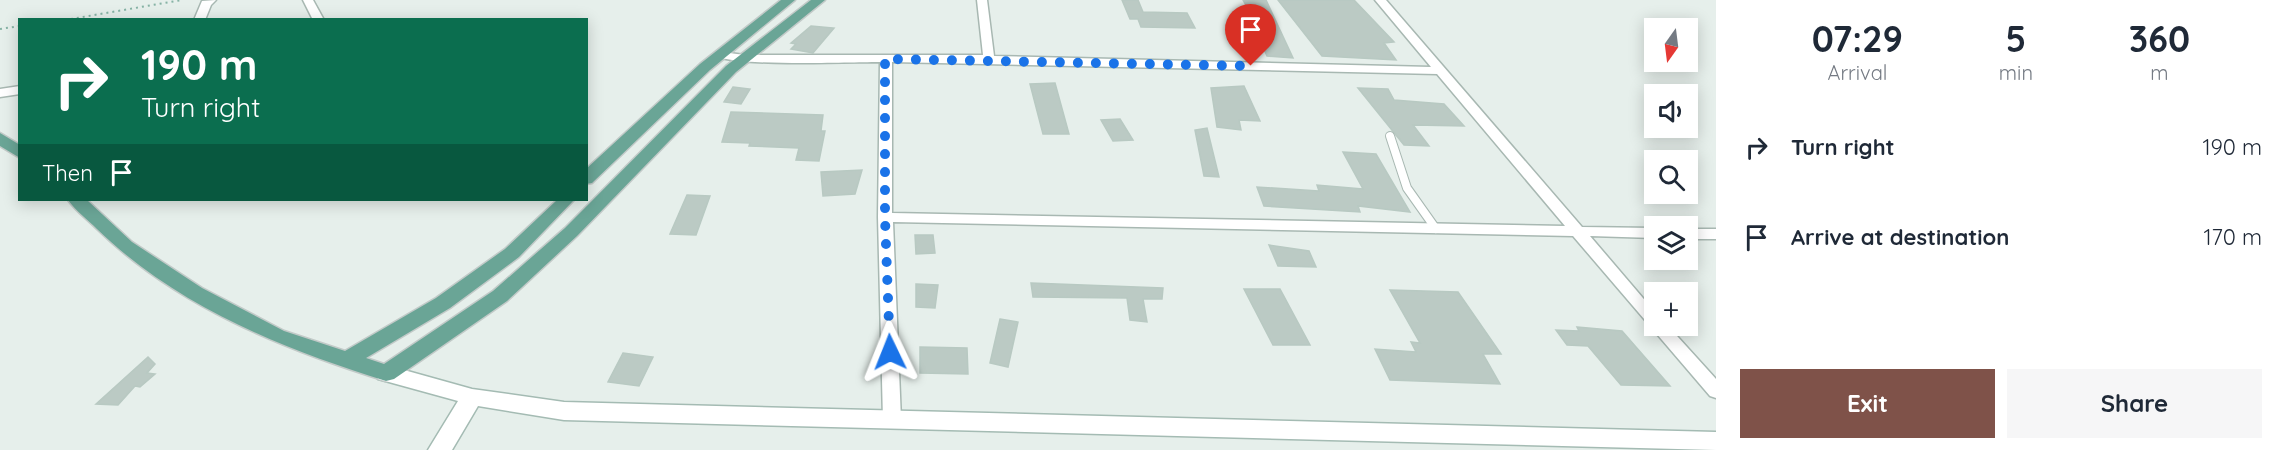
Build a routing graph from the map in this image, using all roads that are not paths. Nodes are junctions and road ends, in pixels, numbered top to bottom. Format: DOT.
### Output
graph roads {
  1 [pos="211,0"];
  2 [pos="308,0"];
  3 [pos="789,0"];
  4 [pos="819,0"];
  5 [pos="982,0"];
  6 [pos="1380,0"];
  7 [pos="200,18"];
  8 [pos="318,18"];
  9 [pos="721,55"];
  10 [pos="745,58"];
  11 [pos="885,59"];
  12 [pos="989,59"];
  13 [pos="1441,71"];
  14 [pos="18,90"];
  15 [pos="0,93"];
  16 [pos="1390,136"];
  17 [pos="0,138"];
  18 [pos="18,152"];
  19 [pos="588,177"];
  20 [pos="79,201"];
  21 [pos="565,201"];
  22 [pos="885,218"];
  23 [pos="1436,229"];
  24 [pos="1576,231"];
  25 [pos="1644,233"];
  26 [pos="1698,234"];
  27 [pos="1716,234"];
  28 [pos="1644,309"];
  29 [pos="1668,336"];
  30 [pos="347,360"];
  31 [pos="386,373"];
  32 [pos="1716,391"];
  33 [pos="472,397"];
  34 [pos="892,420"];
  35 [pos="1716,441"];
  36 [pos="440,450"];
  1 -- 7 [label="street"];
  2 -- 8 [label="street"];
  3 -- 9 [label="main road"];
  4 -- 10 [label="main road"];
  5 -- 12 [label="street"];
  6 -- 13 [label="street"];
  9 -- 10 [label="street"];
  9 -- 19 [label="main road"];
  10 -- 11 [label="street"];
  10 -- 31 [label="main road"];
  11 -- 12 [label="street"];
  11 -- 22 [label="street"];
  12 -- 13 [label="street"];
  13 -- 24 [label="street"];
  14 -- 15 [label="street"];
  16 -- 23 [label="lane"];
  17 -- 18 [label="main road"];
  20 -- 30 [label="main road"];
  21 -- 30 [label="main road"];
  22 -- 23 [label="street"];
  22 -- 34 [label="street"];
  23 -- 24 [label="street"];
  24 -- 25 [label="street"];
  24 -- 28 [label="street"];
  26 -- 27 [label="street"];
  29 -- 32 [label="street"];
  30 -- 31 [label="main road"];
  31 -- 33 [label="main road"];
  33 -- 34 [label="main road"];
  33 -- 36 [label="main road"];
  34 -- 35 [label="main road"];
}
